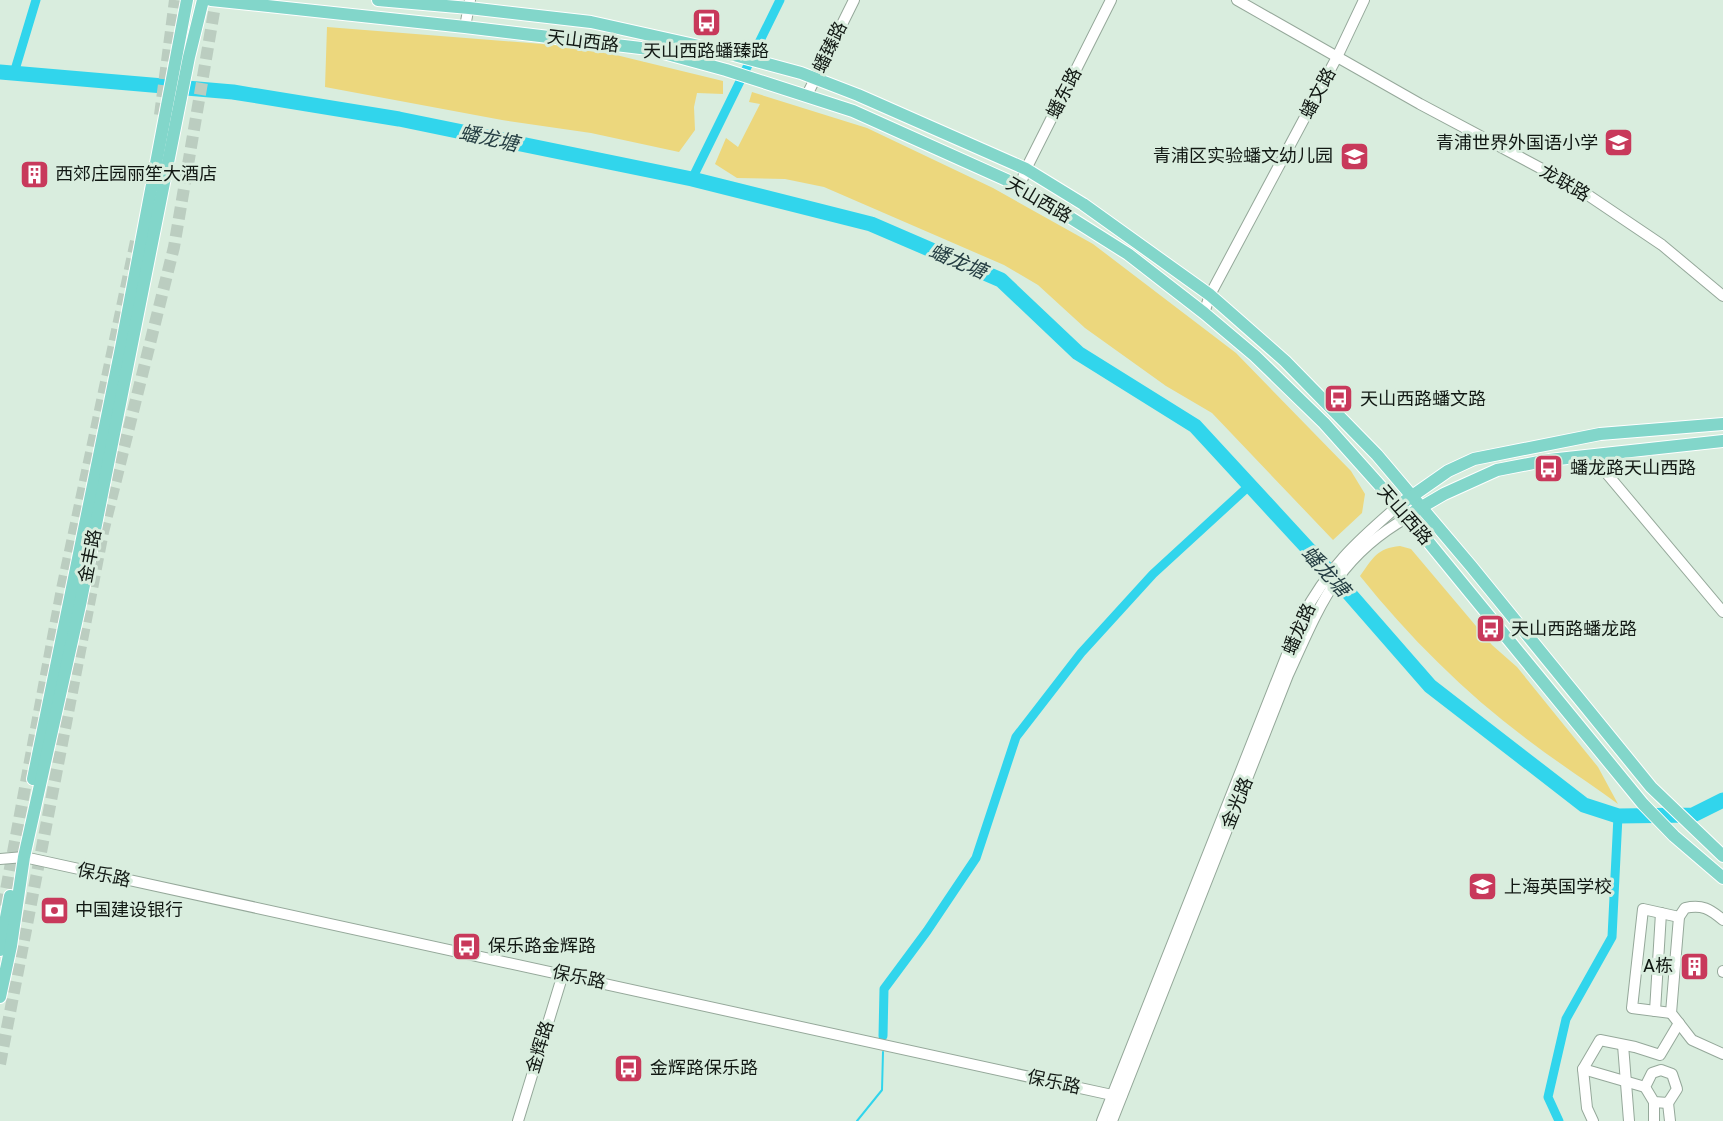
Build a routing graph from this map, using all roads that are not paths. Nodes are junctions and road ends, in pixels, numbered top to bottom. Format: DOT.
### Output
graph roads {
  1 [pos="187,0"];
  2 [pos="204,0"];
  3 [pos="211,0"];
  4 [pos="378,0"];
  5 [pos="854,0"];
  6 [pos="1111,0"];
  7 [pos="1237,0"];
  8 [pos="1365,0"];
  9 [pos="470,4"];
  10 [pos="465,27"];
  11 [pos="1337,57"];
  12 [pos="815,78"];
  13 [pos="807,95"];
  14 [pos="172,112"];
  15 [pos="1026,169"];
  16 [pos="1020,186"];
  17 [pos="1210,296"];
  18 [pos="1723,296"];
  19 [pos="1204,313"];
  20 [pos="1723,423"];
  21 [pos="1723,441"];
  22 [pos="1592,456"];
  23 [pos="1412,495"];
  24 [pos="1398,506"];
  25 [pos="1422,506"];
  26 [pos="1408,517"];
  27 [pos="1353,551"];
  28 [pos="1723,612"];
  29 [pos="1723,856"];
  30 [pos="21,858"];
  31 [pos="0,859"];
  32 [pos="1723,878"];
  33 [pos="1661,913"];
  34 [pos="1679,917"];
  35 [pos="1723,920"];
  36 [pos="0,950"];
  37 [pos="563,974"];
  38 [pos="0,997"];
  39 [pos="1655,1011"];
  40 [pos="1671,1013"];
  41 [pos="1679,1023"];
  42 [pos="1623,1045"];
  43 [pos="1723,1054"];
  44 [pos="1660,1055"];
  45 [pos="1583,1069"];
  46 [pos="1661,1070"];
  47 [pos="1626,1082"];
  48 [pos="1645,1088"];
  49 [pos="1117,1095"];
  50 [pos="1654,1101"];
  51 [pos="1668,1103"];
  52 [pos="518,1121"];
  53 [pos="1102,1121"];
  54 [pos="1112,1121"];
  55 [pos="1593,1121"];
  56 [pos="1629,1121"];
  57 [pos="1654,1121"];
  58 [pos="1670,1121"];
  1 -- 14 [label="main road"];
  2 -- 14 [label="main road"];
  3 -- 10 [label="main road, 天山西路"];
  4 -- 9 [label="main road, 天山西路"];
  5 -- 12 [label="street, 蟠臻路"];
  6 -- 15 [label="street, 蟠东路"];
  7 -- 11 [label="street, 龙联路"];
  8 -- 11 [label="street, 蟠文路"];
  9 -- 10 [label="street"];
  9 -- 12 [label="main road, 天山西路"];
  10 -- 13 [label="main road, 天山西路"];
  11 -- 17 [label="street, 蟠文路"];
  11 -- 18 [label="street, 龙联路"];
  12 -- 13 [label="street, 蟠臻路"];
  12 -- 15 [label="main road, 天山西路"];
  13 -- 16 [label="main road, 天山西路"];
  14 -- 30 [label="main road, 金丰路"];
  15 -- 16 [label="street, 蟠东路"];
  15 -- 17 [label="main road, 天山西路"];
  16 -- 19 [label="main road, 天山西路"];
  17 -- 19 [label="street, 蟠文路"];
  17 -- 23 [label="main road, 天山西路"];
  19 -- 24 [label="main road, 天山西路"];
  20 -- 23 [label="main road, 蟠龙路"];
  21 -- 22 [label="main road"];
  22 -- 25 [label="main road"];
  22 -- 28 [label="street"];
  23 -- 24 [label="main road, 蟠龙路"];
  23 -- 25 [label="main road, 天山西路"];
  24 -- 26 [label="main road, 天山西路"];
  24 -- 27 [label="street, 蟠龙路"];
  25 -- 26 [label="main road"];
  25 -- 29 [label="main road, 天山西路"];
  26 -- 27 [label="street"];
  26 -- 32 [label="main road, 天山西路"];
  27 -- 49 [label="street, 蟠龙路"];
  30 -- 31 [label="street, 保乐路"];
  30 -- 36 [label="main road, 金丰路"];
  30 -- 37 [label="street, 保乐路"];
  30 -- 38 [label="main road, 金丰路"];
  33 -- 34 [label="street"];
  33 -- 39 [label="street"];
  33 -- 39 [label="street"];
  34 -- 35 [label="street"];
  34 -- 40 [label="street"];
  37 -- 49 [label="street, 保乐路"];
  37 -- 52 [label="street, 金辉路"];
  39 -- 40 [label="street"];
  40 -- 41 [label="street"];
  41 -- 43 [label="street"];
  41 -- 44 [label="street"];
  42 -- 44 [label="street"];
  42 -- 45 [label="street"];
  42 -- 47 [label="street"];
  44 -- 46 [label="street"];
  45 -- 47 [label="street"];
  45 -- 55 [label="street"];
  46 -- 48 [label="street"];
  46 -- 51 [label="street"];
  47 -- 48 [label="street"];
  47 -- 56 [label="street"];
  48 -- 50 [label="street"];
  49 -- 53 [label="street"];
  49 -- 54 [label="street"];
  50 -- 51 [label="street"];
  50 -- 57 [label="street"];
  51 -- 58 [label="street"];
}
